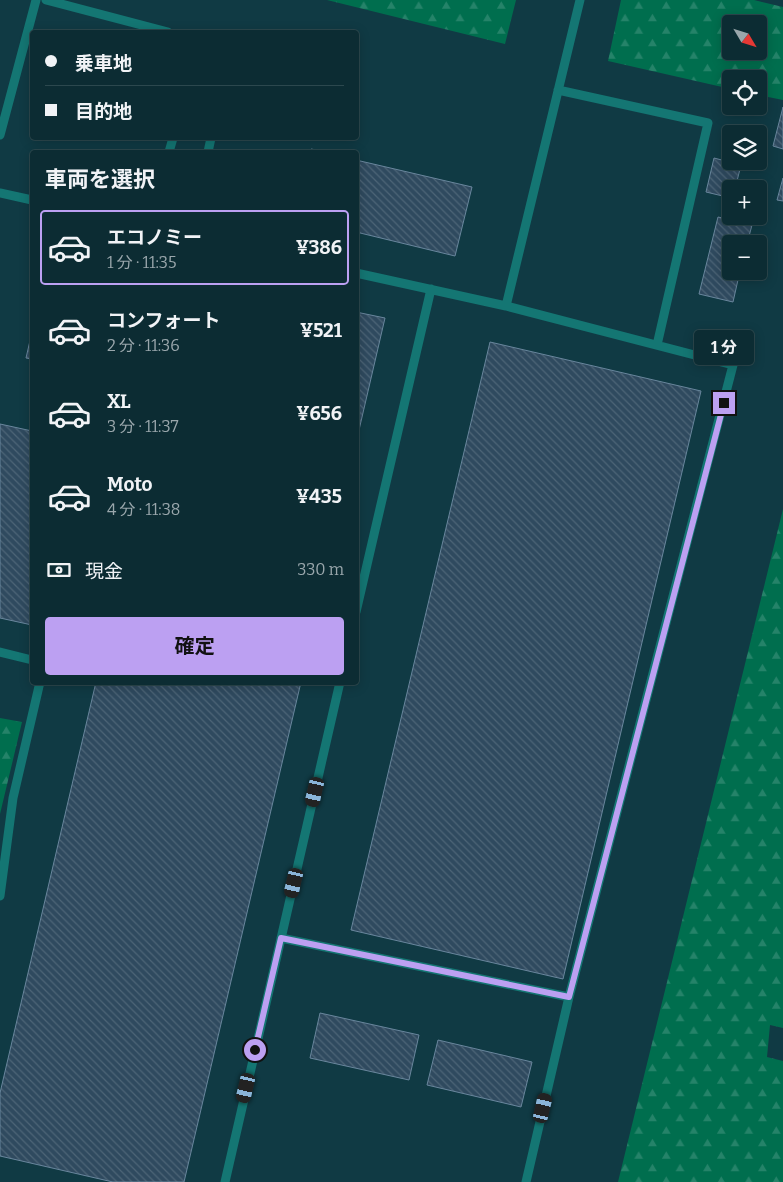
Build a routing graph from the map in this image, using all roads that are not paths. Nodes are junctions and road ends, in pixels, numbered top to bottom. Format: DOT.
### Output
graph roads {
  1 [pos="36,0"];
  2 [pos="46,0"];
  3 [pos="580,0"];
  4 [pos="160,30"];
  5 [pos="558,90"];
  6 [pos="0,135"];
  7 [pos="0,193"];
  8 [pos="30,200"];
  9 [pos="359,274"];
  10 [pos="431,289"];
  11 [pos="506,306"];
  12 [pos="657,345"];
  13 [pos="359,599"];
  14 [pos="0,652"];
  15 [pos="30,660"];
  16 [pos="39,685"];
  17 [pos="339,685"];
  18 [pos="0,896"];
  19 [pos="281,938"];
  20 [pos="569,997"];
  21 [pos="225,1182"];
  22 [pos="526,1182"];
  1 -- 6 [label="lane"];
  2 -- 4 [label="lane"];
  3 -- 5 [label="lane"];
  5 -- 11 [label="lane"];
  5 -- 12 [label="lane"];
  7 -- 8 [label="lane"];
  9 -- 10 [label="lane"];
  10 -- 11 [label="lane"];
  10 -- 13 [label="lane"];
  11 -- 12 [label="lane"];
  12 -- 20 [label="lane"];
  14 -- 15 [label="lane"];
  16 -- 18 [label="lane"];
  17 -- 19 [label="lane"];
  19 -- 20 [label="lane"];
  19 -- 21 [label="lane"];
  20 -- 22 [label="lane"];
}
